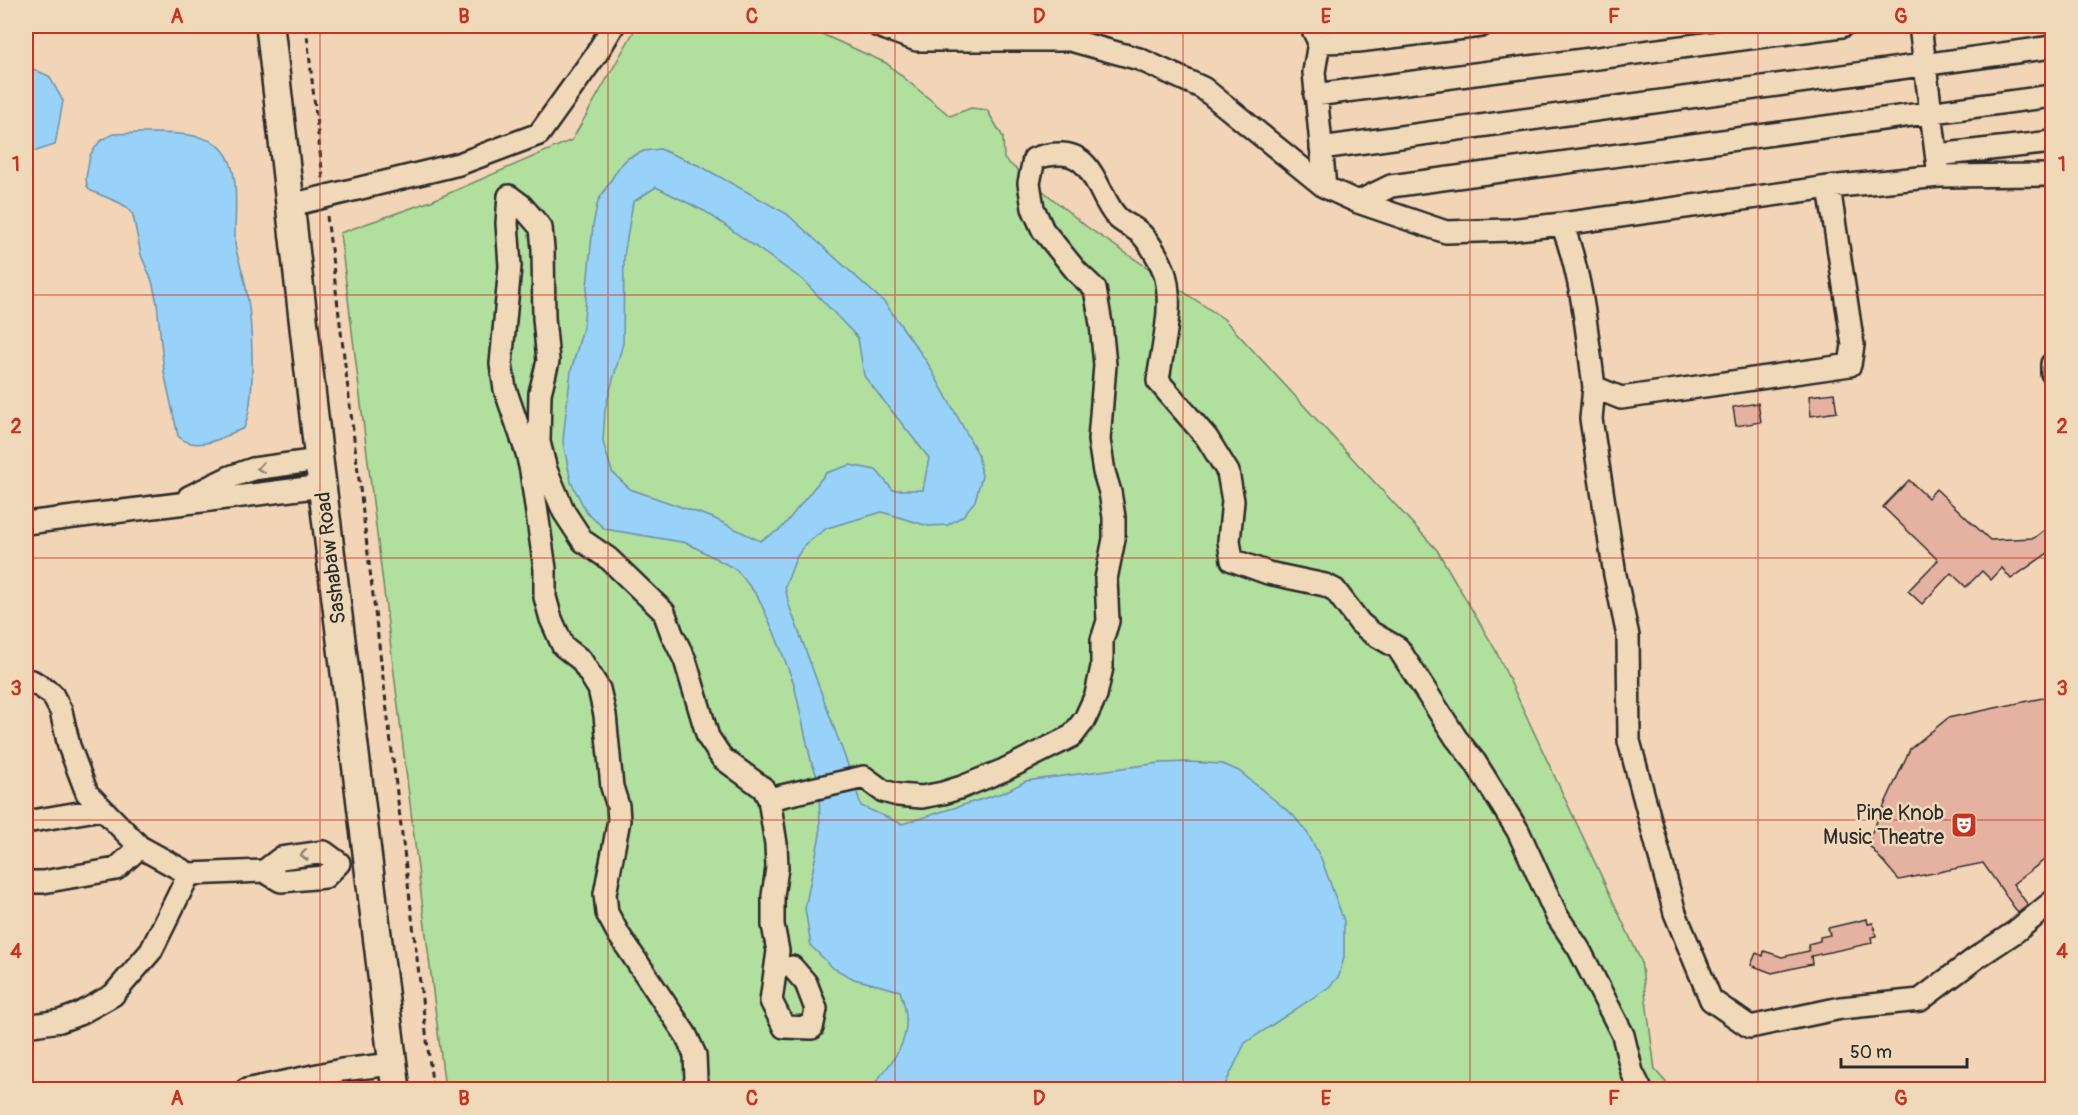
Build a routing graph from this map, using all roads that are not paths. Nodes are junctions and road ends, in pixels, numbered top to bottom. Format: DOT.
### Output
graph roads {
  1 [pos="270,26"];
  2 [pos="613,26"];
  3 [pos="878,26"];
  4 [pos="1481,26"];
  5 [pos="1842,26"];
  6 [pos="1920,26"];
  7 [pos="1315,34"];
  8 [pos="2052,47"];
  9 [pos="1925,64"];
  10 [pos="1315,95"];
  11 [pos="2052,96"];
  12 [pos="1932,113"];
  13 [pos="2052,142"];
  14 [pos="1321,148"];
  15 [pos="1938,165"];
  16 [pos="2052,175"];
  17 [pos="1325,187"];
  18 [pos="1828,187"];
  19 [pos="1358,202"];
  20 [pos="291,205"];
  21 [pos="1562,224"];
  22 [pos="2052,364"];
  23 [pos="2052,373"];
  24 [pos="1594,387"];
  25 [pos="321,473"];
  26 [pos="26,523"];
  27 [pos="26,681"];
  28 [pos="770,799"];
  29 [pos="102,809"];
  30 [pos="26,822"];
  31 [pos="140,847"];
  32 [pos="368,860"];
  33 [pos="189,874"];
  34 [pos="26,882"];
  35 [pos="2052,902"];
  36 [pos="792,967"];
  37 [pos="26,1026"];
  38 [pos="395,1077"];
  39 [pos="246,1089"];
  40 [pos="693,1089"];
  41 [pos="1641,1089"];
  1 -- 20 [label="main road, Sashabaw Road"];
  2 -- 20 [label="lane"];
  3 -- 17 [label="lane"];
  4 -- 7 [label="lane"];
  5 -- 10 [label="lane"];
  6 -- 9 [label="lane"];
  7 -- 10 [label="lane"];
  8 -- 9 [label="lane"];
  9 -- 12 [label="lane"];
  9 -- 14 [label="lane"];
  10 -- 14 [label="lane"];
  11 -- 12 [label="lane"];
  12 -- 15 [label="lane"];
  12 -- 19 [label="lane"];
  13 -- 15 [label="lane"];
  14 -- 17 [label="lane"];
  15 -- 16 [label="lane"];
  15 -- 18 [label="lane"];
  17 -- 19 [label="lane"];
  18 -- 21 [label="lane"];
  18 -- 24 [label="lane"];
  19 -- 21 [label="lane"];
  20 -- 25 [label="main road, Sashabaw Road"];
  21 -- 24 [label="lane"];
  22 -- 23 [label="lane"];
  24 -- 35 [label="lane"];
  25 -- 26 [label="lane"];
  25 -- 32 [label="main road, Sashabaw Road"];
  27 -- 29 [label="lane"];
  28 -- 36 [label="lane"];
  28 -- 40 [label="lane"];
  28 -- 41 [label="lane"];
  29 -- 30 [label="lane"];
  29 -- 31 [label="lane"];
  31 -- 33 [label="lane"];
  31 -- 34 [label="lane"];
  32 -- 33 [label="lane"];
  32 -- 38 [label="main road, Sashabaw Road"];
  33 -- 37 [label="lane"];
  38 -- 39 [label="lane"];
}
